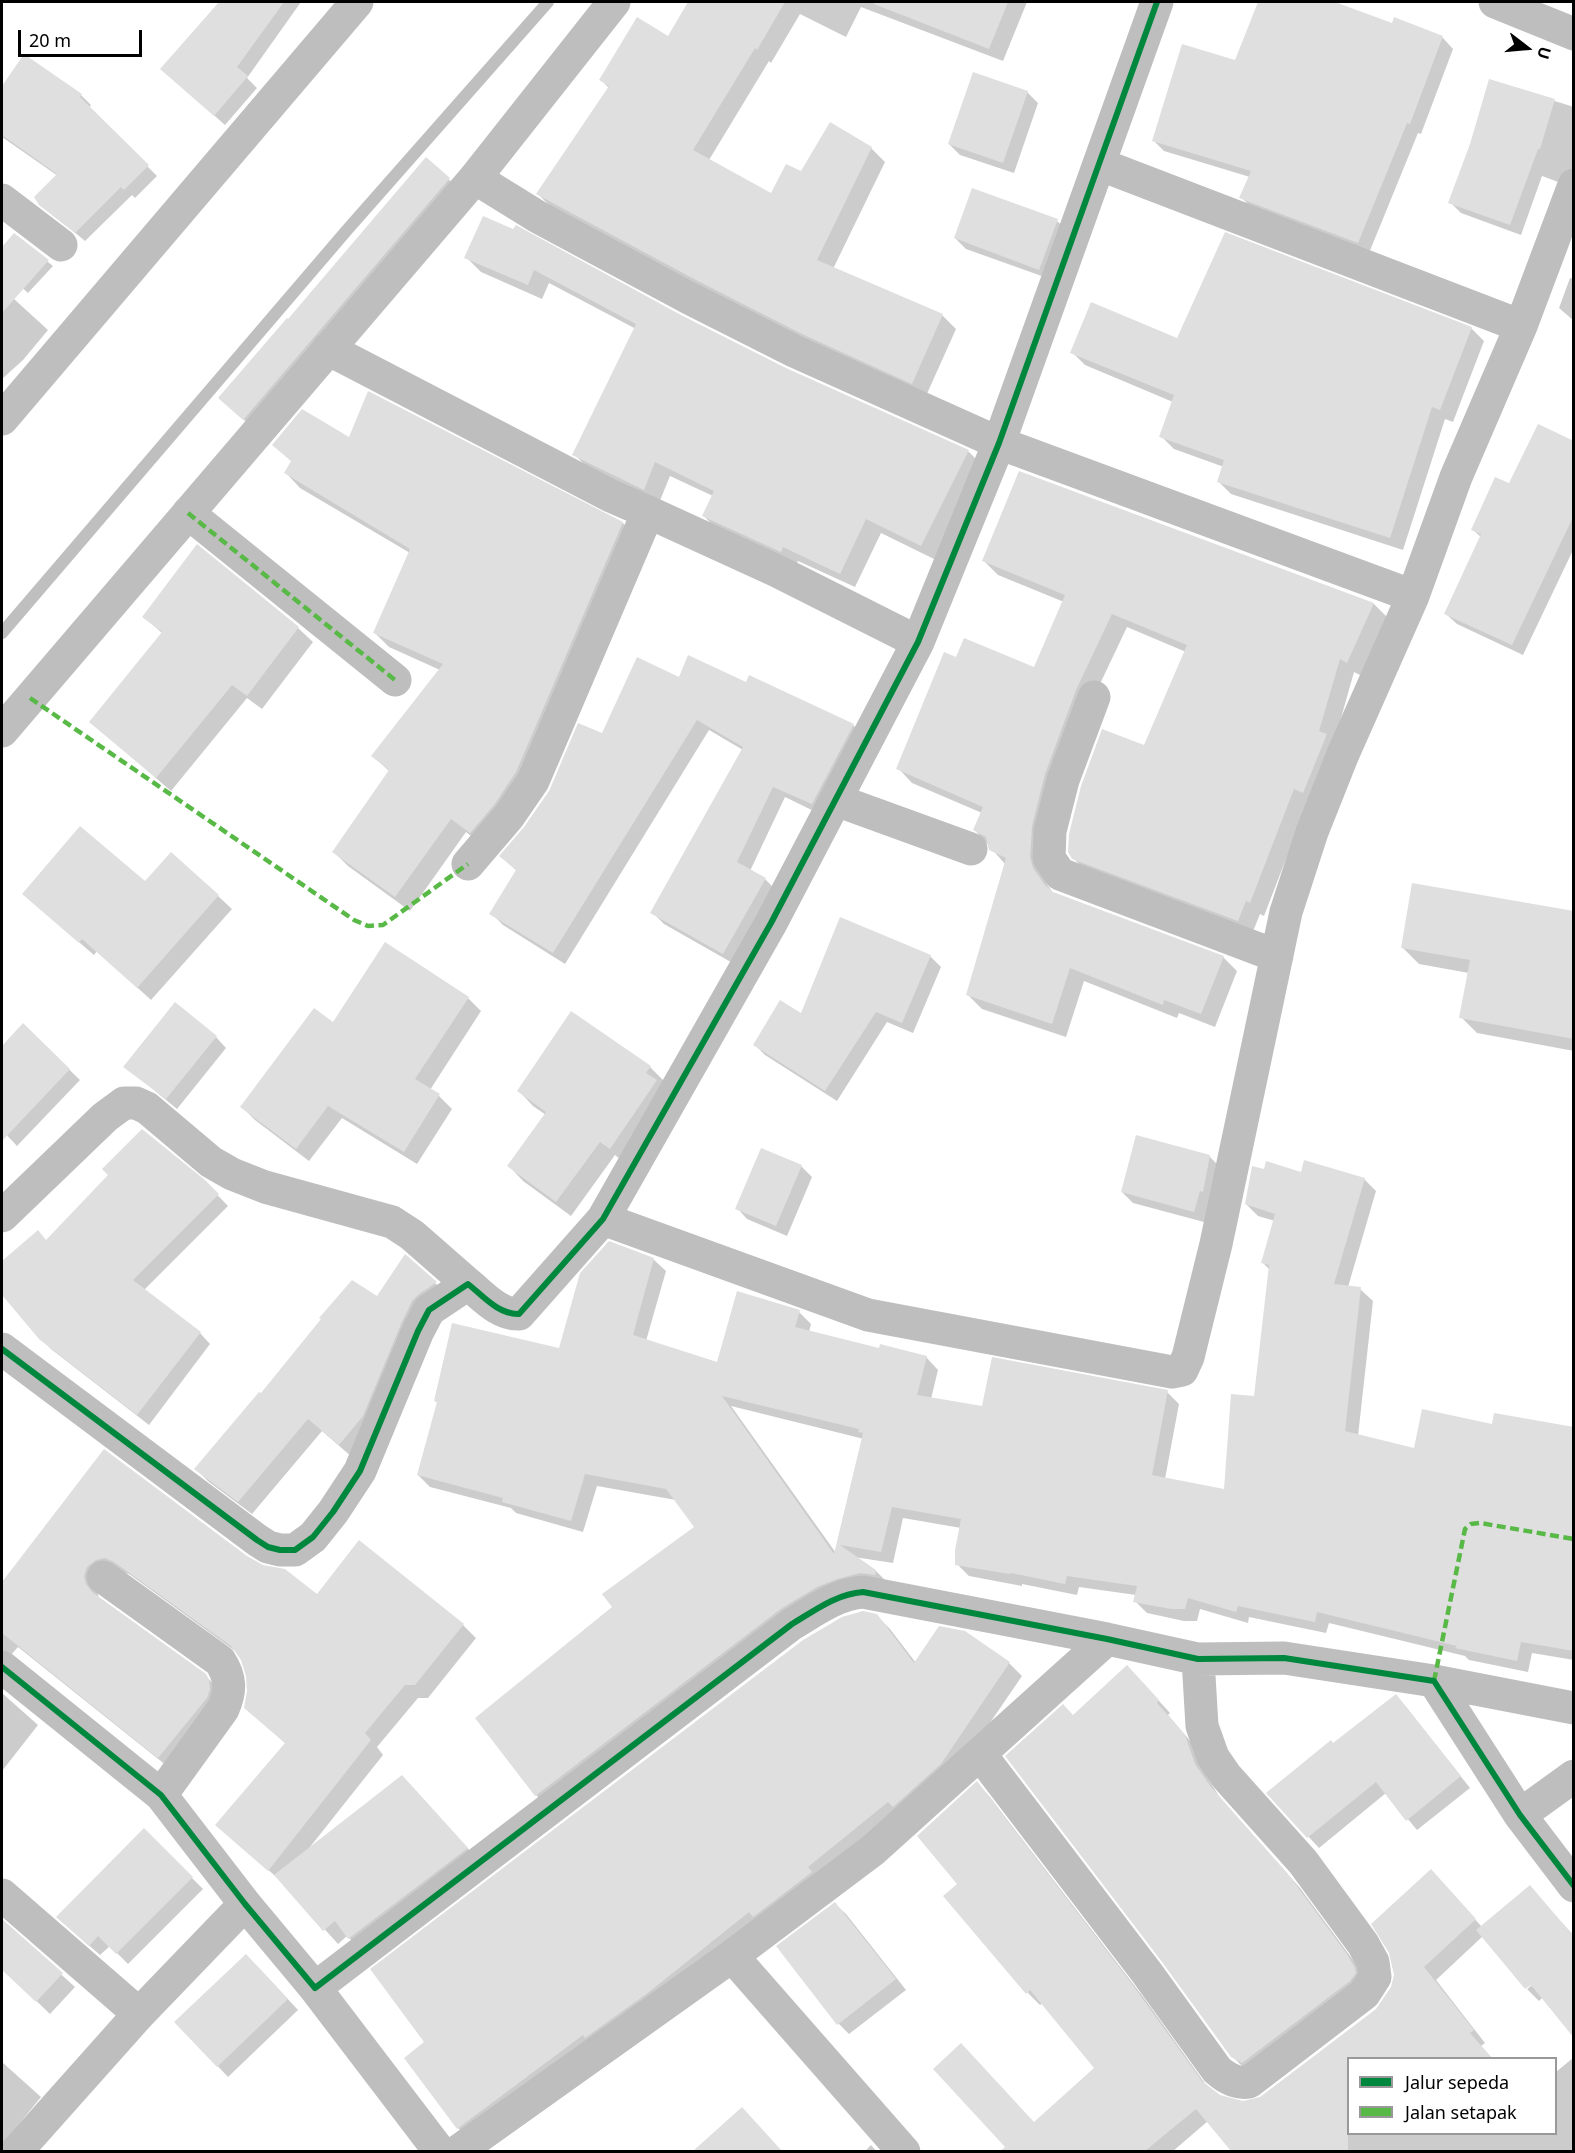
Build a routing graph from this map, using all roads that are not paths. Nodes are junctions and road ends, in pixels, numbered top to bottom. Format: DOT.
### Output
graph roads {
  1 [pos="357,2"];
  2 [pos="614,2"];
  3 [pos="1157,2"];
  4 [pos="1495,2"];
  5 [pos="1574,34"];
  6 [pos="1099,165"];
  7 [pos="475,178"];
  8 [pos="1574,185"];
  9 [pos="2,200"];
  10 [pos="60,244"];
  11 [pos="1521,326"];
  12 [pos="328,349"];
  13 [pos="2,419"];
  14 [pos="999,443"];
  15 [pos="648,512"];
  16 [pos="188,513"];
  17 [pos="1413,596"];
  18 [pos="918,642"];
  19 [pos="395,680"];
  20 [pos="1094,697"];
  21 [pos="2,731"];
  22 [pos="836,800"];
  23 [pos="971,849"];
  24 [pos="468,864"];
  25 [pos="1277,956"];
  26 [pos="2,1216"];
  27 [pos="603,1218"];
  28 [pos="468,1284"];
  29 [pos="2,1349"];
  30 [pos="103,1577"];
  31 [pos="1107,1639"];
  32 [pos="1198,1659"];
  33 [pos="2,1667"];
  34 [pos="1434,1681"];
  35 [pos="1574,1708"];
  36 [pos="981,1754"];
  37 [pos="1574,1776"];
  38 [pos="161,1796"];
  39 [pos="1520,1815"];
  40 [pos="1574,1886"];
  41 [pos="2,1895"];
  42 [pos="245,1904"];
  43 [pos="732,1956"];
  44 [pos="315,1988"];
  45 [pos="139,2014"];
  46 [pos="16,2151"];
  47 [pos="440,2151"];
  48 [pos="457,2151"];
  49 [pos="904,2151"];
  1 -- 13 [label="street"];
  2 -- 7 [label="street"];
  3 -- 6 [label="street"];
  4 -- 5 [label="street"];
  6 -- 11 [label="street"];
  6 -- 14 [label="street"];
  7 -- 12 [label="street"];
  7 -- 14 [label="street"];
  8 -- 11 [label="street"];
  9 -- 10 [label="street"];
  11 -- 17 [label="street"];
  12 -- 15 [label="street"];
  12 -- 16 [label="street"];
  14 -- 17 [label="street"];
  14 -- 18 [label="street"];
  15 -- 18 [label="street"];
  15 -- 24 [label="street"];
  16 -- 19 [label="street"];
  16 -- 21 [label="street"];
  17 -- 25 [label="street"];
  18 -- 22 [label="street"];
  20 -- 25 [label="street"];
  22 -- 23 [label="street"];
  22 -- 27 [label="street"];
  25 -- 27 [label="street"];
  26 -- 28 [label="street"];
  27 -- 28 [label="street"];
  28 -- 29 [label="street"];
  30 -- 38 [label="street"];
  31 -- 32 [label="street"];
  31 -- 36 [label="street"];
  31 -- 44 [label="street"];
  32 -- 34 [label="street"];
  32 -- 36 [label="street"];
  33 -- 38 [label="street"];
  34 -- 35 [label="street"];
  34 -- 39 [label="street"];
  36 -- 43 [label="street"];
  37 -- 39 [label="street"];
  38 -- 42 [label="street"];
  39 -- 40 [label="street"];
  41 -- 45 [label="street"];
  42 -- 44 [label="street"];
  42 -- 45 [label="street"];
  43 -- 48 [label="street"];
  43 -- 49 [label="street"];
  44 -- 47 [label="street"];
  45 -- 46 [label="street"];
}
